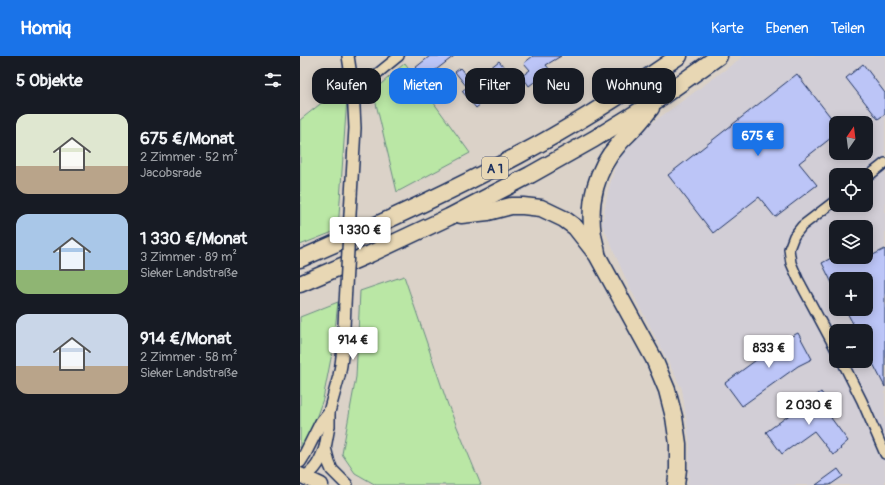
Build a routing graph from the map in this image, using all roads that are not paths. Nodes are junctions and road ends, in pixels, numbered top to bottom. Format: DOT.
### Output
graph roads {
  1 [pos="348,56"];
  2 [pos="399,56"];
  3 [pos="679,56"];
  4 [pos="719,56"];
  5 [pos="350,68"];
  6 [pos="381,71"];
  7 [pos="676,87"];
  8 [pos="354,104"];
  9 [pos="651,104"];
  10 [pos="654,104"];
  11 [pos="885,163"];
  12 [pos="873,172"];
  13 [pos="829,205"];
  14 [pos="449,217"];
  15 [pos="597,255"];
  16 [pos="300,259"];
  17 [pos="300,284"];
  18 [pos="829,337"];
  19 [pos="846,368"];
  20 [pos="330,412"];
  21 [pos="325,448"];
  22 [pos="885,454"];
  23 [pos="300,462"];
  24 [pos="302,476"];
  25 [pos="321,485"];
  26 [pos="347,485"];
  27 [pos="676,485"];
  1 -- 5 [label="street"];
  2 -- 6 [label="street"];
  3 -- 16 [label="highway, A 1"];
  4 -- 7 [label="highway, A 1"];
  8 -- 20 [label="street, bridge"];
  9 -- 14 [label="highway, A 1"];
  10 -- 15 [label="highway"];
  11 -- 12 [label="street"];
  13 -- 18 [label="street"];
  14 -- 15 [label="highway"];
  14 -- 17 [label="highway, A 1"];
  15 -- 27 [label="highway"];
  19 -- 22 [label="street"];
  20 -- 21 [label="street"];
  20 -- 23 [label="street"];
  21 -- 24 [label="street"];
  21 -- 26 [label="street"];
  24 -- 25 [label="main road"];
}
